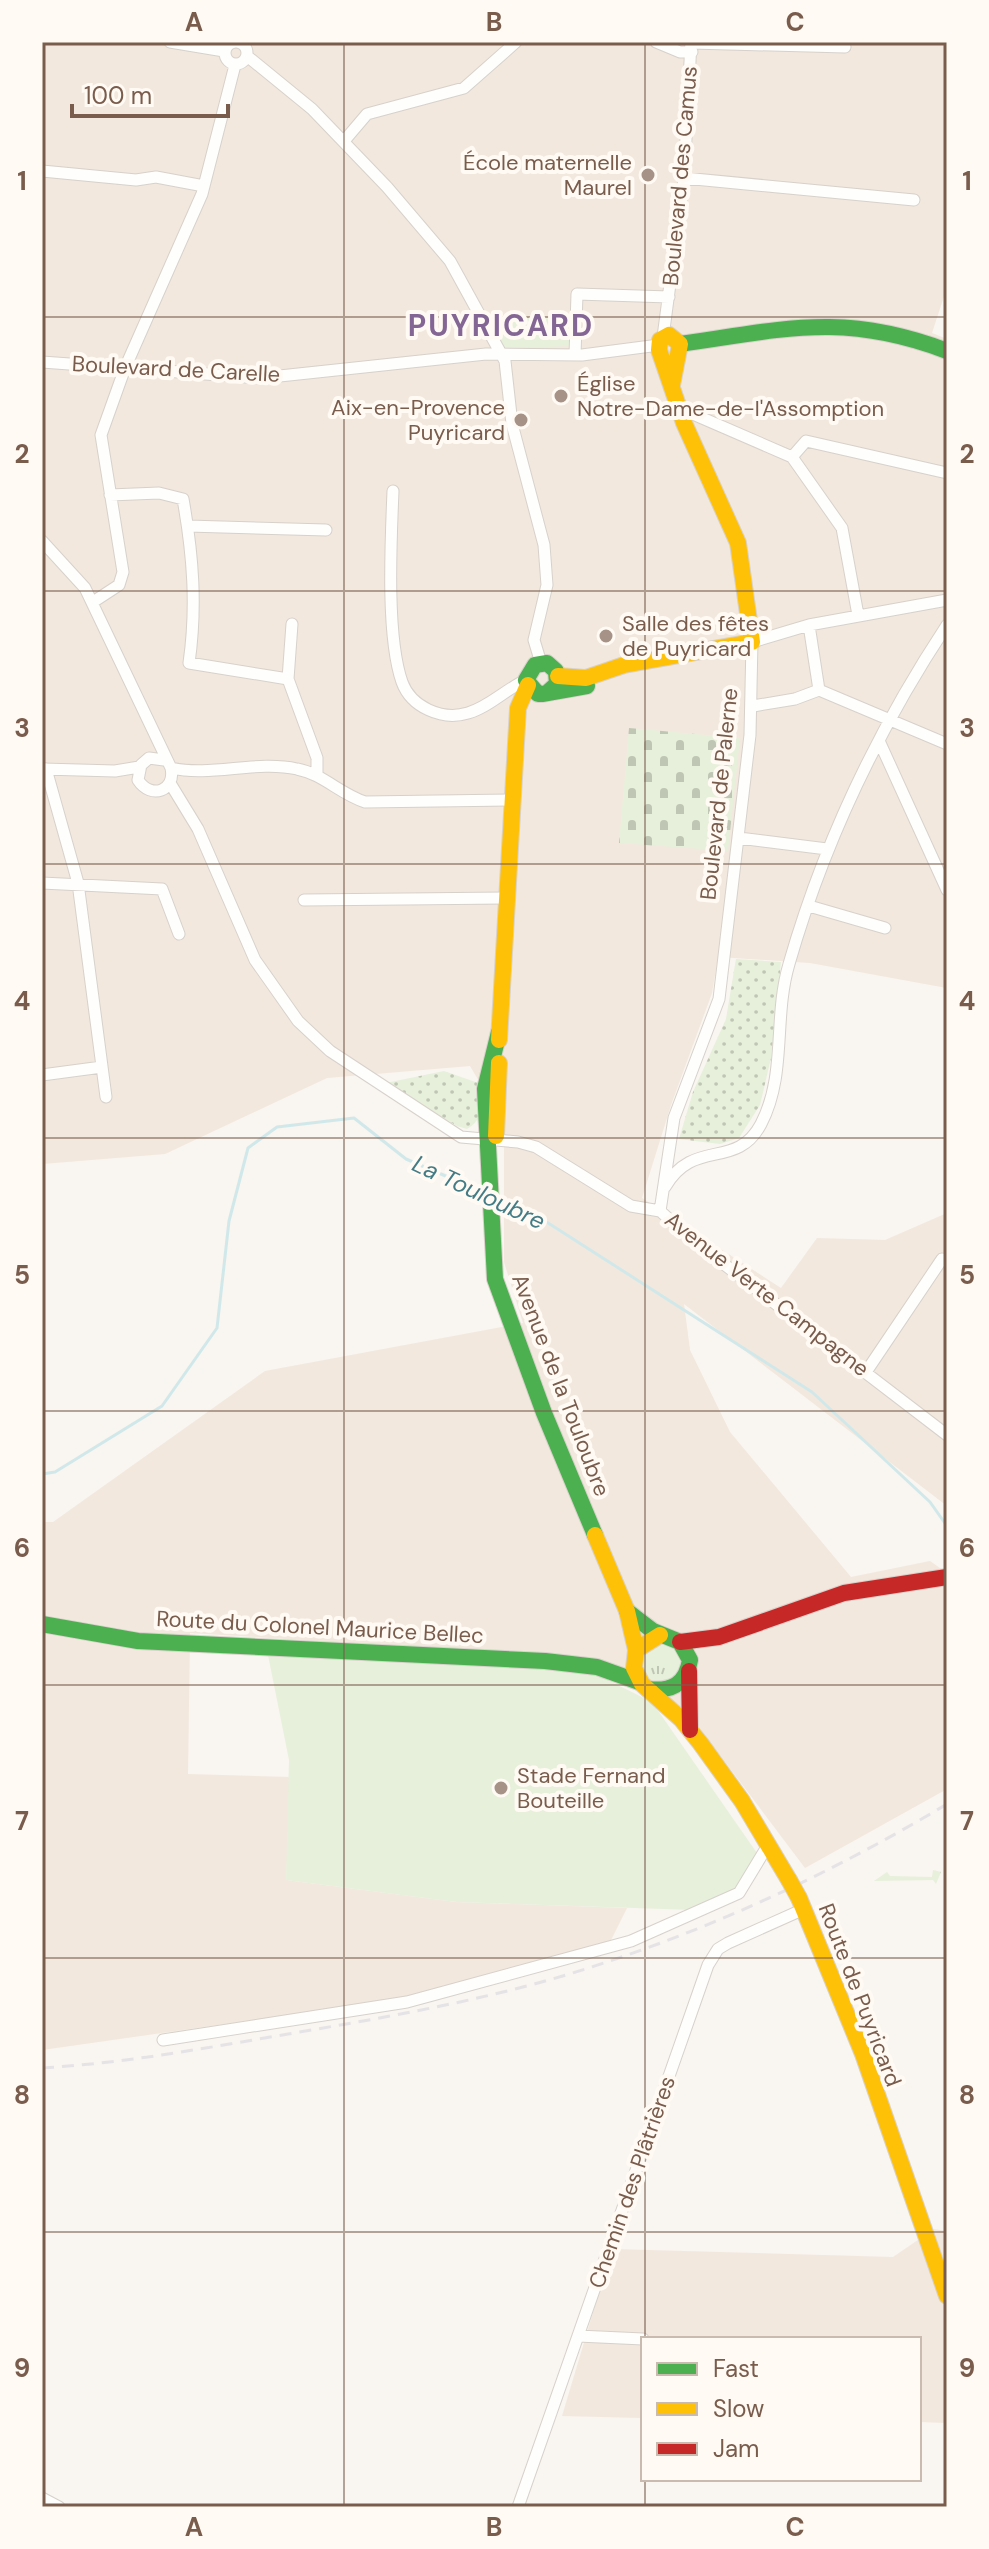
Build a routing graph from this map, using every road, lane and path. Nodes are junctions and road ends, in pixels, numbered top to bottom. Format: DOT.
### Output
graph roads {
  1 [pos="170,42"];
  2 [pos="236,42"];
  3 [pos="516,42"];
  4 [pos="656,42"];
  5 [pos="844,42"];
  6 [pos="692,46"];
  7 [pos="224,51"];
  8 [pos="247,56"];
  9 [pos="235,65"];
  10 [pos="344,141"];
  11 [pos="42,171"];
  12 [pos="684,178"];
  13 [pos="204,186"];
  14 [pos="914,200"];
  15 [pos="669,297"];
  16 [pos="669,345"];
  17 [pos="947,351"];
  18 [pos="575,355"];
  19 [pos="501,356"];
  20 [pos="42,362"];
  21 [pos="125,368"];
  22 [pos="679,408"];
  23 [pos="792,457"];
  24 [pos="947,473"];
  25 [pos="393,491"];
  26 [pos="110,495"];
  27 [pos="188,526"];
  28 [pos="326,530"];
  29 [pos="42,541"];
  30 [pos="947,600"];
  31 [pos="93,602"];
  32 [pos="858,615"];
  33 [pos="292,624"];
  34 [pos="809,625"];
  35 [pos="947,625"];
  36 [pos="752,642"];
  37 [pos="541,663"];
  38 [pos="611,668"];
  39 [pos="558,676"];
  40 [pos="288,679"];
  41 [pos="535,688"];
  42 [pos="819,690"];
  43 [pos="753,706"];
  44 [pos="892,721"];
  45 [pos="152,731"];
  46 [pos="880,743"];
  47 [pos="947,744"];
  48 [pos="142,764"];
  49 [pos="44,769"];
  50 [pos="115,771"];
  51 [pos="317,774"];
  52 [pos="168,776"];
  53 [pos="138,780"];
  54 [pos="512,800"];
  55 [pos="739,838"];
  56 [pos="827,849"];
  57 [pos="42,883"];
  58 [pos="78,883"];
  59 [pos="947,890"];
  60 [pos="506,898"];
  61 [pos="304,900"];
  62 [pos="809,906"];
  63 [pos="885,928"];
  64 [pos="179,934"];
  65 [pos="102,1067"];
  66 [pos="42,1075"];
  67 [pos="106,1097"];
  68 [pos="492,1140"];
  69 [pos="663,1191"];
  70 [pos="660,1211"];
  71 [pos="947,1260"];
  72 [pos="866,1372"];
  73 [pos="946,1431"];
  74 [pos="947,1577"];
  75 [pos="627,1611"];
  76 [pos="42,1624"];
  77 [pos="744,1629"];
  78 [pos="660,1635"];
  79 [pos="680,1642"];
  80 [pos="635,1652"];
  81 [pos="597,1667"];
  82 [pos="686,1675"];
  83 [pos="644,1685"];
  84 [pos="689,1728"];
  85 [pos="768,1845"];
  86 [pos="802,1904"];
  87 [pos="163,2040"];
  88 [pos="947,2296"];
  89 [pos="578,2336"];
  90 [pos="641,2339"];
  91 [pos="42,2498"];
  92 [pos="59,2507"];
  93 [pos="518,2507"];
  1 -- 7 [label="street"];
  2 -- 7 [label="street"];
  2 -- 8 [label="street"];
  3 -- 10 [label="street"];
  4 -- 6 [label="street"];
  5 -- 6 [label="street"];
  6 -- 12 [label="street, Boulevard des Camus"];
  7 -- 9 [label="street"];
  8 -- 9 [label="street"];
  8 -- 10 [label="street"];
  9 -- 13 [label="street"];
  10 -- 19 [label="street"];
  11 -- 13 [label="street"];
  12 -- 14 [label="street"];
  12 -- 15 [label="street, Boulevard des Camus"];
  13 -- 21 [label="street"];
  15 -- 16 [label="street, Boulevard des Camus"];
  15 -- 18 [label="street"];
  16 -- 17 [label="street"];
  16 -- 18 [label="street, Boulevard de Carelle"];
  16 -- 22 [label="street, Boulevard de Palerne"];
  18 -- 19 [label="street, Boulevard de Carelle"];
  19 -- 21 [label="street, Boulevard de Carelle"];
  19 -- 37 [label="street"];
  20 -- 21 [label="street, Boulevard de Carelle"];
  21 -- 26 [label="street"];
  22 -- 23 [label="street"];
  22 -- 36 [label="street, Boulevard de Palerne"];
  23 -- 24 [label="street"];
  23 -- 32 [label="street"];
  25 -- 41 [label="street"];
  26 -- 27 [label="street"];
  26 -- 31 [label="street"];
  27 -- 28 [label="street"];
  27 -- 40 [label="street"];
  29 -- 31 [label="street"];
  30 -- 32 [label="street"];
  31 -- 45 [label="street"];
  32 -- 34 [label="street"];
  33 -- 40 [label="street"];
  34 -- 36 [label="street"];
  34 -- 42 [label="street"];
  35 -- 44 [label="street"];
  36 -- 38 [label="street"];
  36 -- 43 [label="street, Boulevard de Palerne"];
  37 -- 39 [label="street"];
  37 -- 41 [label="street"];
  38 -- 39 [label="street"];
  38 -- 41 [label="street"];
  39 -- 41 [label="street"];
  40 -- 51 [label="street"];
  41 -- 54 [label="street, Avenue de la Touloubre"];
  42 -- 43 [label="street"];
  42 -- 44 [label="street"];
  43 -- 55 [label="street, Boulevard de Palerne"];
  44 -- 46 [label="street"];
  44 -- 47 [label="street"];
  45 -- 48 [label="street"];
  45 -- 52 [label="street"];
  46 -- 56 [label="street"];
  46 -- 59 [label="street"];
  48 -- 50 [label="street"];
  48 -- 52 [label="street"];
  48 -- 53 [label="street"];
  49 -- 50 [label="street"];
  49 -- 58 [label="street"];
  50 -- 53 [label="street"];
  51 -- 52 [label="street"];
  51 -- 54 [label="street"];
  52 -- 53 [label="street"];
  52 -- 68 [label="street, Avenue Verte Campagne"];
  54 -- 60 [label="street, Avenue de la Touloubre"];
  55 -- 56 [label="street"];
  55 -- 69 [label="street, Boulevard de Palerne"];
  56 -- 62 [label="street"];
  57 -- 58 [label="street"];
  58 -- 64 [label="street"];
  58 -- 65 [label="street"];
  60 -- 61 [label="street"];
  60 -- 68 [label="street, Avenue de la Touloubre"];
  62 -- 63 [label="street"];
  62 -- 69 [label="street"];
  65 -- 66 [label="street"];
  65 -- 67 [label="street"];
  68 -- 70 [label="street, Avenue Verte Campagne"];
  68 -- 75 [label="street, Avenue de la Touloubre"];
  69 -- 70 [label="street, Boulevard de Palerne"];
  70 -- 72 [label="street, Avenue Verte Campagne"];
  71 -- 72 [label="street"];
  72 -- 73 [label="street, Avenue Verte Campagne"];
  74 -- 77 [label="street"];
  75 -- 78 [label="street"];
  75 -- 80 [label="street, Avenue de la Touloubre"];
  76 -- 81 [label="street, Route du Colonel Maurice Bellec"];
  77 -- 79 [label="street"];
  77 -- 82 [label="street"];
  78 -- 79 [label="street"];
  78 -- 80 [label="street"];
  79 -- 82 [label="street"];
  80 -- 81 [label="street, Route du Colonel Maurice Bellec"];
  80 -- 83 [label="street"];
  81 -- 83 [label="street, Route du Colonel Maurice Bellec"];
  82 -- 83 [label="street"];
  82 -- 84 [label="street, Route de Puyricard"];
  83 -- 84 [label="street, Route de Puyricard"];
  84 -- 85 [label="street, Route de Puyricard"];
  85 -- 86 [label="street, Route de Puyricard, bridge"];
  85 -- 87 [label="street"];
  86 -- 88 [label="street, Route de Puyricard"];
  86 -- 89 [label="street, Chemin des Plâtrières"];
  89 -- 90 [label="street"];
  89 -- 93 [label="street, Chemin des Plâtrières"];
  91 -- 92 [label="street"];
}
